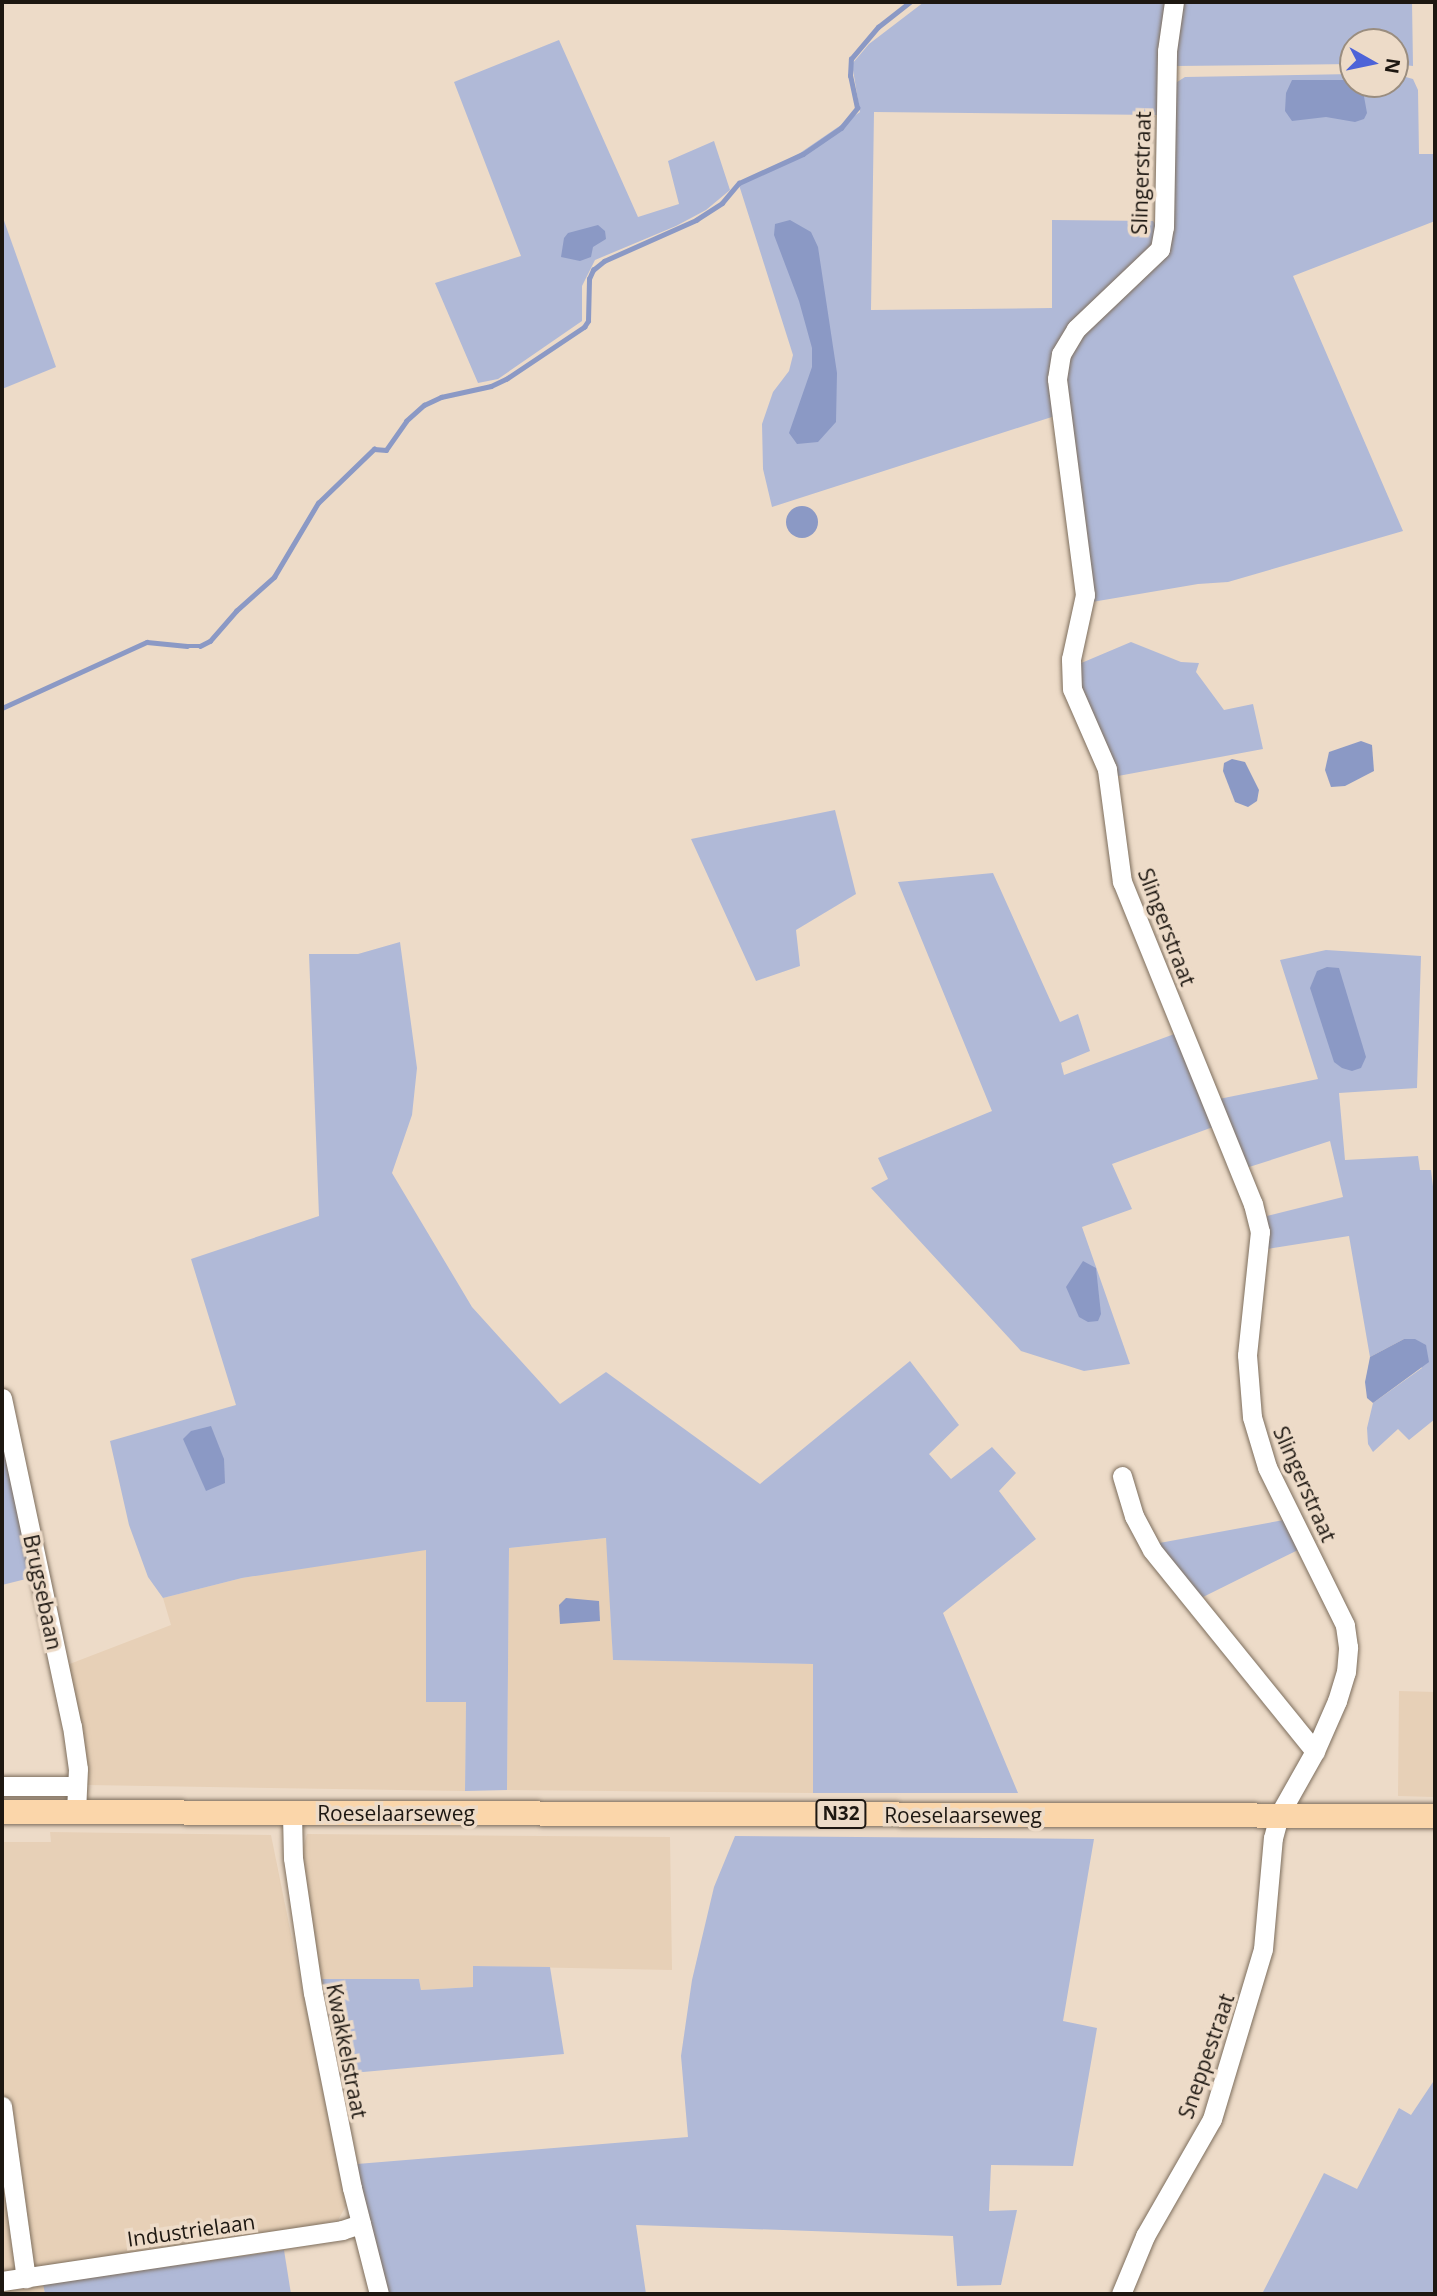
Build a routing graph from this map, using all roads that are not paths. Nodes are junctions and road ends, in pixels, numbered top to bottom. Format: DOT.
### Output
graph roads {
  1 [pos="1174,2"];
  2 [pos="2,1398"];
  3 [pos="1122,1476"];
  4 [pos="1315,1751"];
  5 [pos="2,1786"];
  6 [pos="77,1786"];
  7 [pos="2,1812"];
  8 [pos="76,1812"];
  9 [pos="292,1814"];
  10 [pos="1279,1815"];
  11 [pos="1435,1816"];
  12 [pos="2,2106"];
  13 [pos="361,2224"];
  14 [pos="26,2278"];
  15 [pos="2,2281"];
  16 [pos="379,2294"];
  17 [pos="1121,2294"];
  1 -- 4 [label="street, Slingerstraat"];
  2 -- 6 [label="street, Brugsebaan"];
  3 -- 4 [label="street"];
  4 -- 10 [label="street, Slingerstraat"];
  5 -- 6 [label="street"];
  6 -- 8 [label="street, Brugsebaan"];
  7 -- 8 [label="main road, N32"];
  8 -- 9 [label="main road, Roeselaarseweg / N32"];
  9 -- 10 [label="main road, Roeselaarseweg / N32"];
  9 -- 13 [label="street, Kwakkelstraat"];
  10 -- 11 [label="main road, Roeselaarseweg / N32"];
  10 -- 17 [label="street, Sneppestraat"];
  12 -- 14 [label="street"];
  13 -- 14 [label="street, Industrielaan"];
  13 -- 16 [label="street, Kwakkelstraat"];
  14 -- 15 [label="street, Industrielaan"];
}
